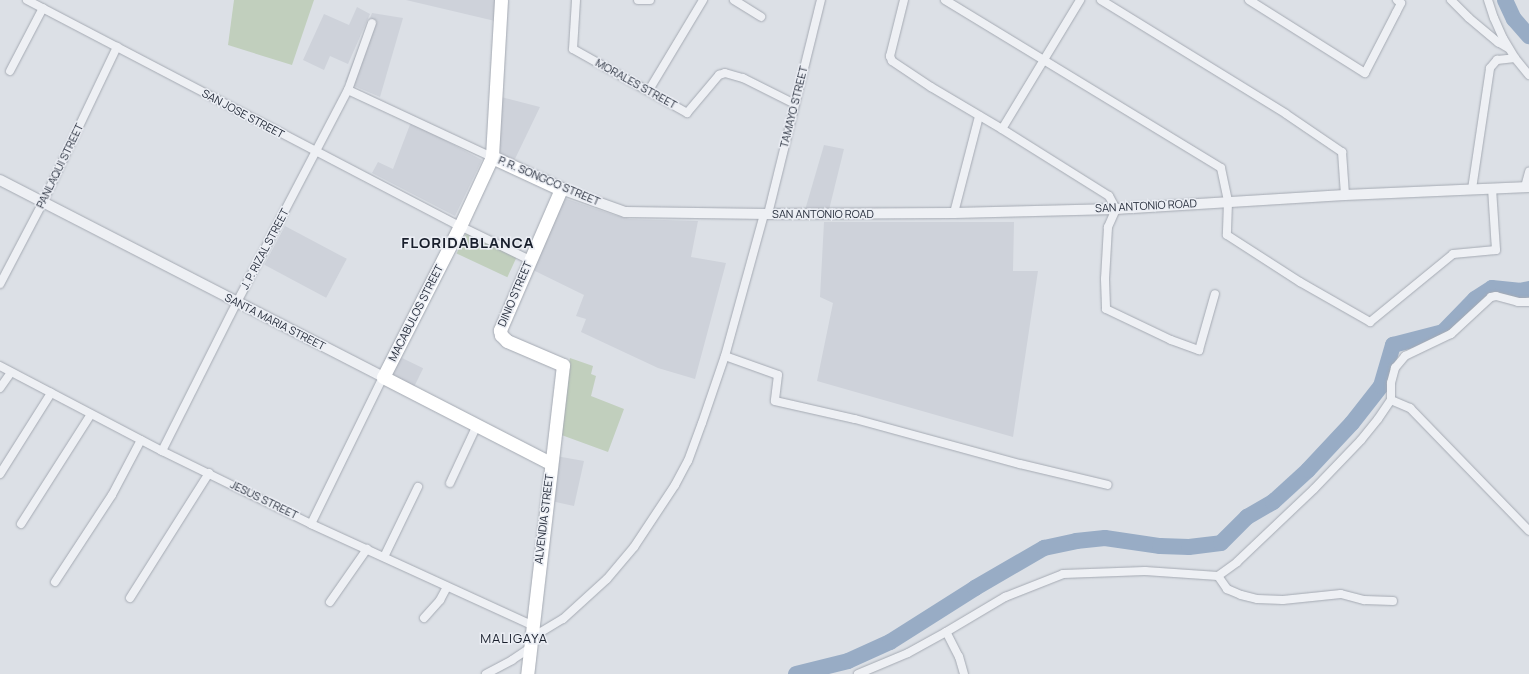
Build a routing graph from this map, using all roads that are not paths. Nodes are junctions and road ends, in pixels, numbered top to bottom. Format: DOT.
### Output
graph roads {
  1 [pos="27,0"];
  2 [pos="501,0"];
  3 [pos="576,0"];
  4 [pos="638,0"];
  5 [pos="650,0"];
  6 [pos="704,0"];
  7 [pos="734,0"];
  8 [pos="821,0"];
  9 [pos="904,0"];
  10 [pos="945,0"];
  11 [pos="1080,0"];
  12 [pos="1102,0"];
  13 [pos="1249,0"];
  14 [pos="1451,0"];
  15 [pos="1488,0"];
  16 [pos="1401,1"];
  17 [pos="43,8"];
  18 [pos="761,17"];
  19 [pos="372,23"];
  20 [pos="117,47"];
  21 [pos="1509,48"];
  22 [pos="1515,58"];
  23 [pos="1043,60"];
  24 [pos="10,71"];
  25 [pos="1529,75"];
  26 [pos="348,90"];
  27 [pos="649,90"];
  28 [pos="795,104"];
  29 [pos="979,116"];
  30 [pos="1002,129"];
  31 [pos="317,152"];
  32 [pos="492,158"];
  33 [pos="1529,172"];
  34 [pos="0,180"];
  35 [pos="1527,187"];
  36 [pos="1492,188"];
  37 [pos="561,189"];
  38 [pos="1472,189"];
  39 [pos="1345,195"];
  40 [pos="43,202"];
  41 [pos="1228,202"];
  42 [pos="1116,209"];
  43 [pos="954,213"];
  44 [pos="766,214"];
  45 [pos="460,226"];
  46 [pos="530,260"];
  47 [pos="0,284"];
  48 [pos="1215,294"];
  49 [pos="237,302"];
  50 [pos="1529,302"];
  51 [pos="725,356"];
  52 [pos="563,365"];
  53 [pos="0,366"];
  54 [pos="11,372"];
  55 [pos="383,377"];
  56 [pos="0,388"];
  57 [pos="51,393"];
  58 [pos="1391,400"];
  59 [pos="91,414"];
  60 [pos="477,425"];
  61 [pos="141,440"];
  62 [pos="162,451"];
  63 [pos="550,463"];
  64 [pos="209,473"];
  65 [pos="0,474"];
  66 [pos="450,482"];
  67 [pos="1108,485"];
  68 [pos="418,487"];
  69 [pos="21,524"];
  70 [pos="311,524"];
  71 [pos="1529,531"];
  72 [pos="367,549"];
  73 [pos="384,557"];
  74 [pos="1218,576"];
  75 [pos="54,582"];
  76 [pos="447,587"];
  77 [pos="130,598"];
  78 [pos="1393,601"];
  79 [pos="330,602"];
  80 [pos="424,618"];
  81 [pos="946,632"];
  82 [pos="530,641"];
  83 [pos="527,671"];
  84 [pos="486,674"];
  85 [pos="858,674"];
  86 [pos="964,674"];
  1 -- 17 [label="street, SAN JOSE STREET"];
  2 -- 32 [label="main road, MACABULOS STREET"];
  3 -- 27 [label="street, MORALES STREET"];
  4 -- 5 [label="street"];
  6 -- 27 [label="street"];
  7 -- 18 [label="street"];
  8 -- 28 [label="street, TAMAYO STREET"];
  9 -- 29 [label="street"];
  10 -- 23 [label="street"];
  11 -- 23 [label="street"];
  12 -- 39 [label="street"];
  13 -- 16 [label="street"];
  14 -- 21 [label="street"];
  15 -- 21 [label="street"];
  17 -- 20 [label="street, SAN JOSE STREET"];
  17 -- 24 [label="street"];
  19 -- 26 [label="street, J. P. RIZAL STREET"];
  20 -- 31 [label="street, SAN JOSE STREET"];
  20 -- 40 [label="street, PANLAQUI STREET"];
  21 -- 22 [label="street"];
  22 -- 25 [label="street"];
  22 -- 38 [label="street"];
  23 -- 30 [label="street"];
  23 -- 41 [label="street"];
  26 -- 31 [label="street, J. P. RIZAL STREET"];
  26 -- 32 [label="street, P. R. SONGCO STREET"];
  27 -- 28 [label="street, MORALES STREET"];
  28 -- 44 [label="street, TAMAYO STREET"];
  29 -- 30 [label="street"];
  29 -- 43 [label="street"];
  30 -- 42 [label="street"];
  31 -- 45 [label="street, SAN JOSE STREET"];
  31 -- 49 [label="street, J. P. RIZAL STREET"];
  32 -- 37 [label="main road, P. R. SONGCO STREET"];
  32 -- 45 [label="main road, MACABULOS STREET"];
  33 -- 35 [label="street"];
  34 -- 40 [label="street, SANTA MARIA STREET"];
  35 -- 36 [label="street, SAN ANTONIO ROAD"];
  36 -- 38 [label="street, SAN ANTONIO ROAD"];
  36 -- 41 [label="street"];
  37 -- 44 [label="street, P. R. SONGCO STREET"];
  37 -- 46 [label="main road, DINIO STREET"];
  38 -- 39 [label="street, SAN ANTONIO ROAD"];
  39 -- 41 [label="street, SAN ANTONIO ROAD"];
  40 -- 47 [label="street, PANLAQUI STREET"];
  40 -- 49 [label="street, SANTA MARIA STREET"];
  41 -- 42 [label="street, SAN ANTONIO ROAD"];
  42 -- 43 [label="street, SAN ANTONIO ROAD"];
  42 -- 48 [label="street"];
  43 -- 44 [label="street, SAN ANTONIO ROAD"];
  44 -- 51 [label="street, TAMAYO STREET"];
  45 -- 46 [label="street, SAN JOSE STREET"];
  45 -- 55 [label="main road, MACABULOS STREET"];
  46 -- 52 [label="main road, DINIO STREET"];
  49 -- 55 [label="street, SANTA MARIA STREET"];
  49 -- 62 [label="street, J. P. RIZAL STREET"];
  50 -- 58 [label="street"];
  51 -- 67 [label="street"];
  51 -- 82 [label="street, TAMAYO STREET"];
  52 -- 63 [label="main road, ALVENDIA STREET"];
  53 -- 54 [label="street, JESUS STREET"];
  54 -- 56 [label="street"];
  54 -- 57 [label="street, JESUS STREET"];
  55 -- 60 [label="main road, SANTA MARIA STREET"];
  55 -- 70 [label="street, MACABULOS STREET"];
  57 -- 59 [label="street, JESUS STREET"];
  57 -- 65 [label="street"];
  58 -- 71 [label="street"];
  58 -- 74 [label="street"];
  59 -- 61 [label="street, JESUS STREET"];
  59 -- 69 [label="street"];
  60 -- 63 [label="main road, SANTA MARIA STREET"];
  60 -- 66 [label="street"];
  61 -- 62 [label="street, JESUS STREET"];
  61 -- 75 [label="street"];
  62 -- 64 [label="street, JESUS STREET"];
  63 -- 82 [label="main road, ALVENDIA STREET"];
  64 -- 70 [label="street, JESUS STREET"];
  64 -- 77 [label="street"];
  68 -- 73 [label="street"];
  70 -- 72 [label="street, JESUS STREET"];
  72 -- 73 [label="street, JESUS STREET"];
  72 -- 79 [label="street"];
  73 -- 76 [label="street, JESUS STREET"];
  74 -- 78 [label="street"];
  74 -- 81 [label="street"];
  76 -- 80 [label="street"];
  76 -- 82 [label="street, JESUS STREET"];
  81 -- 85 [label="street"];
  81 -- 86 [label="street"];
  82 -- 83 [label="main road, ALVENDIA STREET"];
  82 -- 84 [label="street, TAMAYO STREET"];
}
